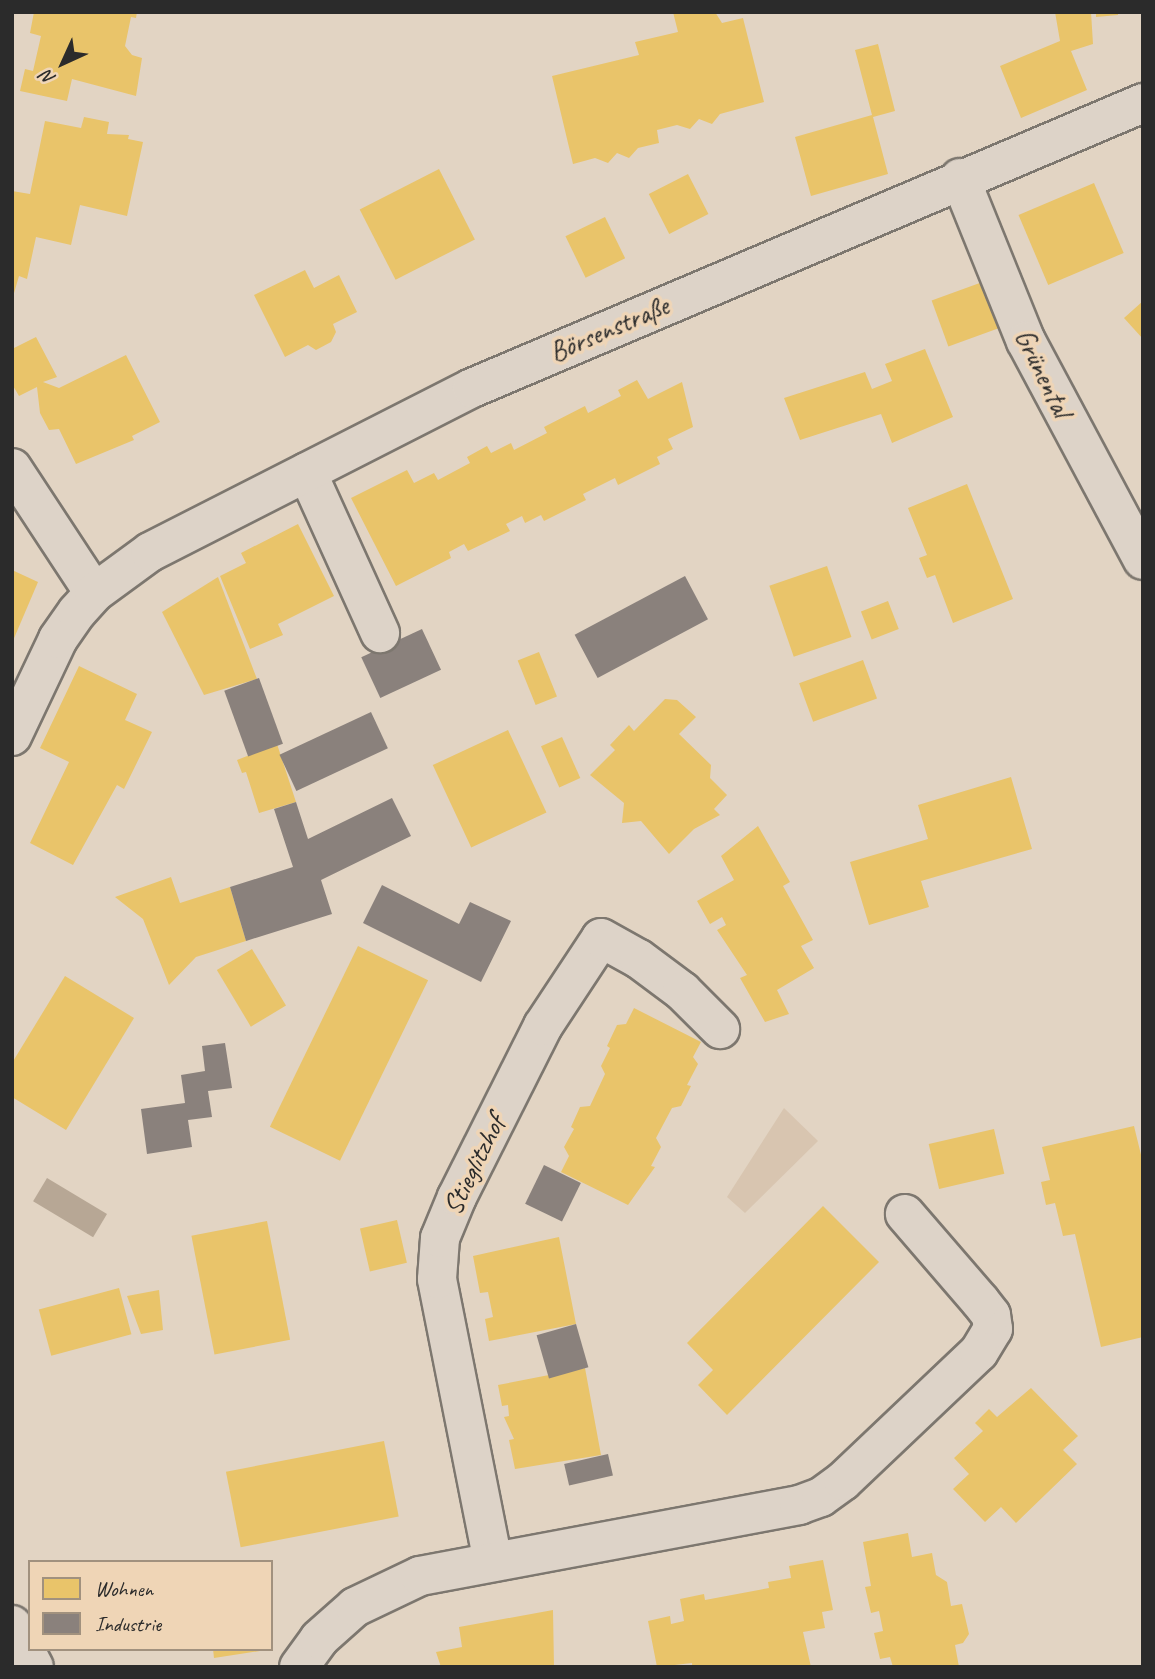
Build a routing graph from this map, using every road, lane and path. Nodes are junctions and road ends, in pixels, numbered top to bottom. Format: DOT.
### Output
graph roads {
  1 [pos="1143,103"];
  2 [pos="960,178"];
  3 [pos="12,468"];
  4 [pos="307,472"];
  5 [pos="1143,560"];
  6 [pos="94,593"];
  7 [pos="380,633"];
  8 [pos="12,736"];
  9 [pos="720,1029"];
  10 [pos="905,1214"];
  11 [pos="493,1562"];
  12 [pos="12,1626"];
  13 [pos="34,1667"];
  14 [pos="299,1667"];
  1 -- 2 [label="street, Börsenstraße"];
  2 -- 4 [label="street, Börsenstraße"];
  2 -- 5 [label="street, Grünental"];
  3 -- 6 [label="street"];
  4 -- 6 [label="street, Börsenstraße"];
  4 -- 7 [label="street"];
  6 -- 8 [label="street, Börsenstraße"];
  9 -- 11 [label="street, Stieglitzhof"];
  10 -- 11 [label="street"];
  11 -- 14 [label="street"];
  12 -- 13 [label="street"];
}
